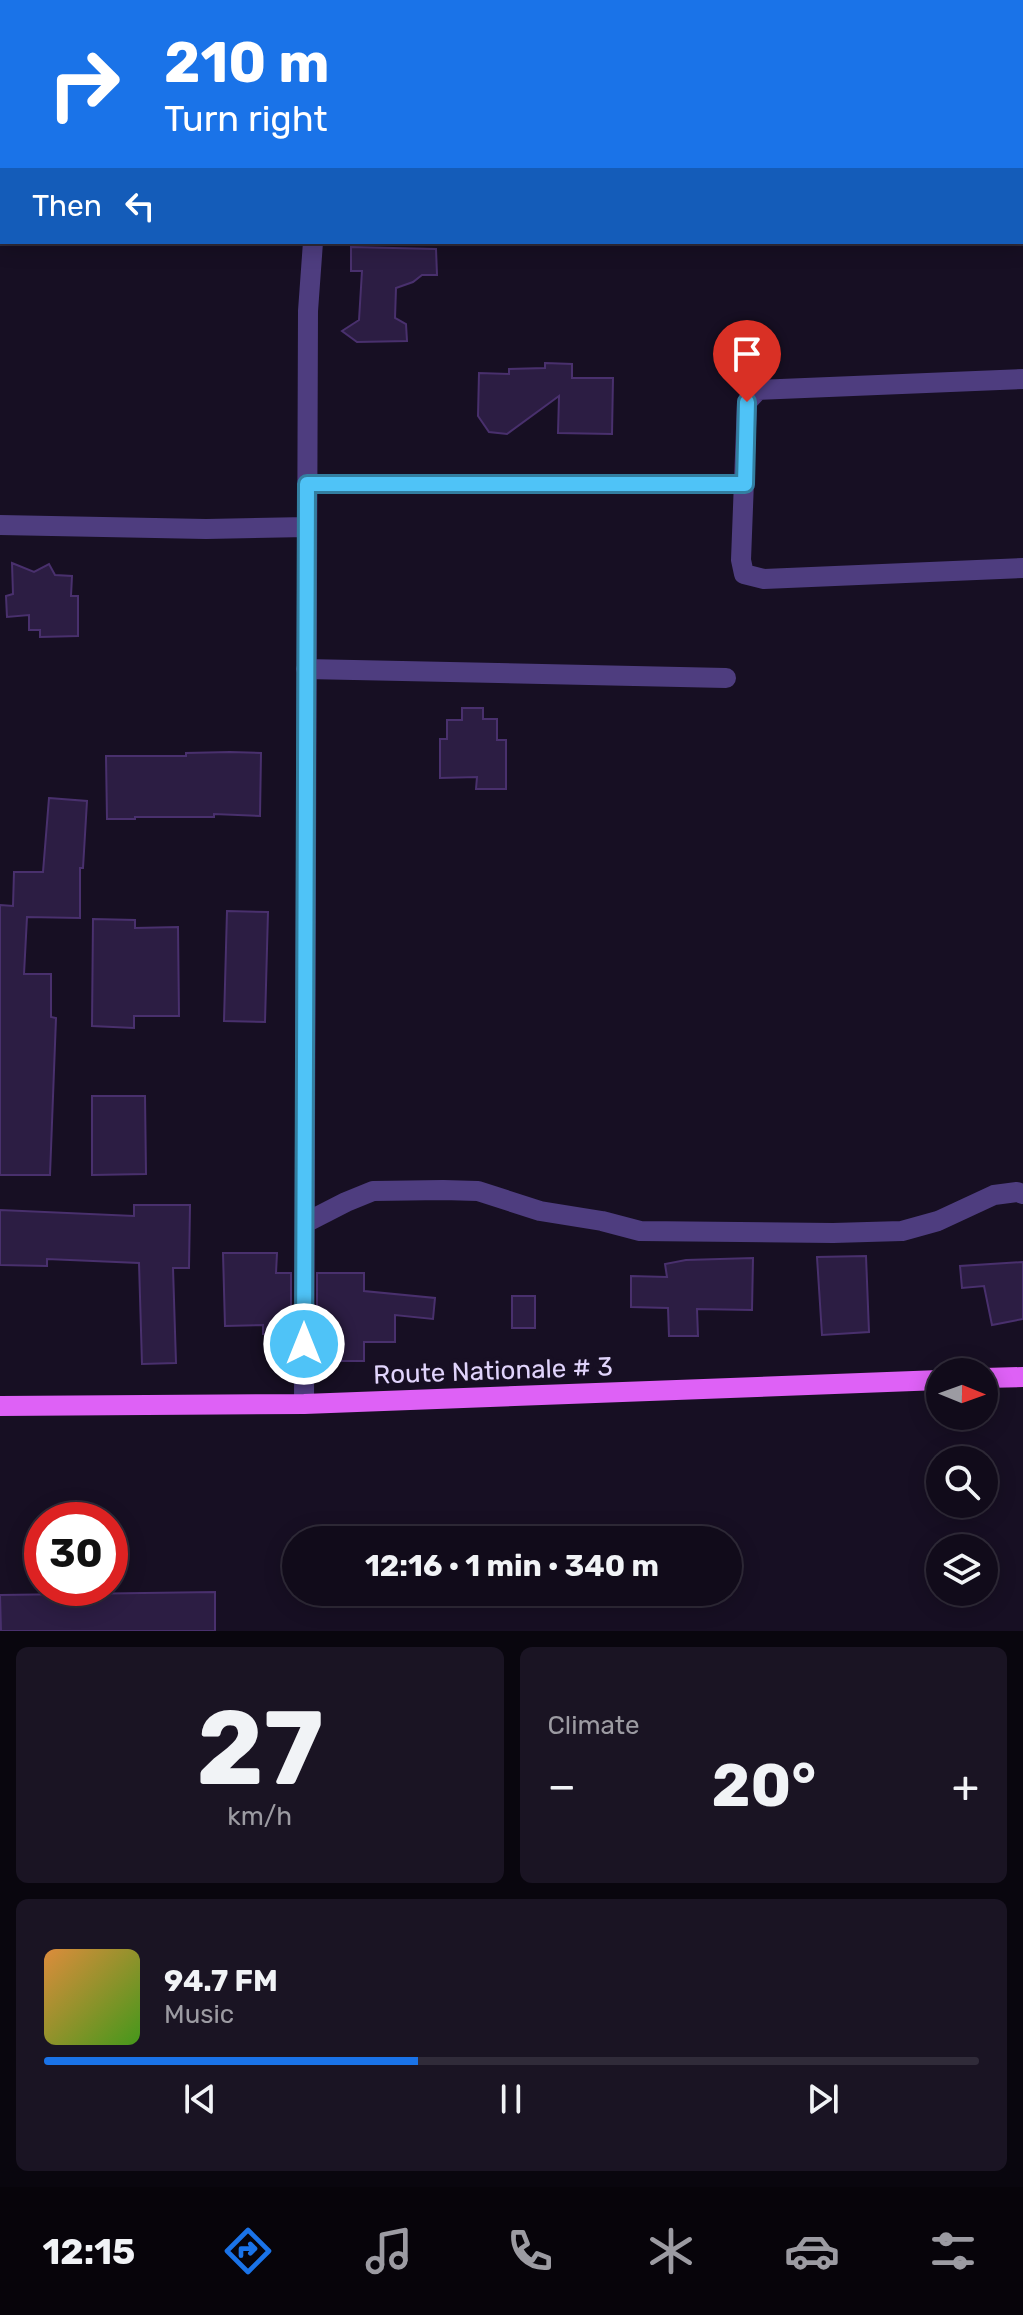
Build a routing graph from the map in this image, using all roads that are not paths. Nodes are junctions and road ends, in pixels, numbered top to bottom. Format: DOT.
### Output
graph roads {
  1 [pos="313,244"];
  2 [pos="1023,379"];
  3 [pos="307,484"];
  4 [pos="745,484"];
  5 [pos="0,525"];
  6 [pos="307,527"];
  7 [pos="1023,568"];
  8 [pos="306,669"];
  9 [pos="726,678"];
  10 [pos="1023,1194"];
  11 [pos="305,1223"];
  12 [pos="1023,1377"];
  13 [pos="998,1378"];
  14 [pos="926,1381"];
  15 [pos="304,1404"];
  16 [pos="0,1406"];
  1 -- 3 [label="street"];
  2 -- 4 [label="street"];
  3 -- 4 [label="street"];
  3 -- 6 [label="street"];
  4 -- 7 [label="street"];
  5 -- 6 [label="street"];
  6 -- 8 [label="street"];
  8 -- 9 [label="street"];
  8 -- 11 [label="street"];
  10 -- 11 [label="street"];
  11 -- 15 [label="street"];
  12 -- 13 [label="main road"];
  14 -- 15 [label="main road, Route Nationale # 3"];
  15 -- 16 [label="main road, Route Nationale # 3"];
}
